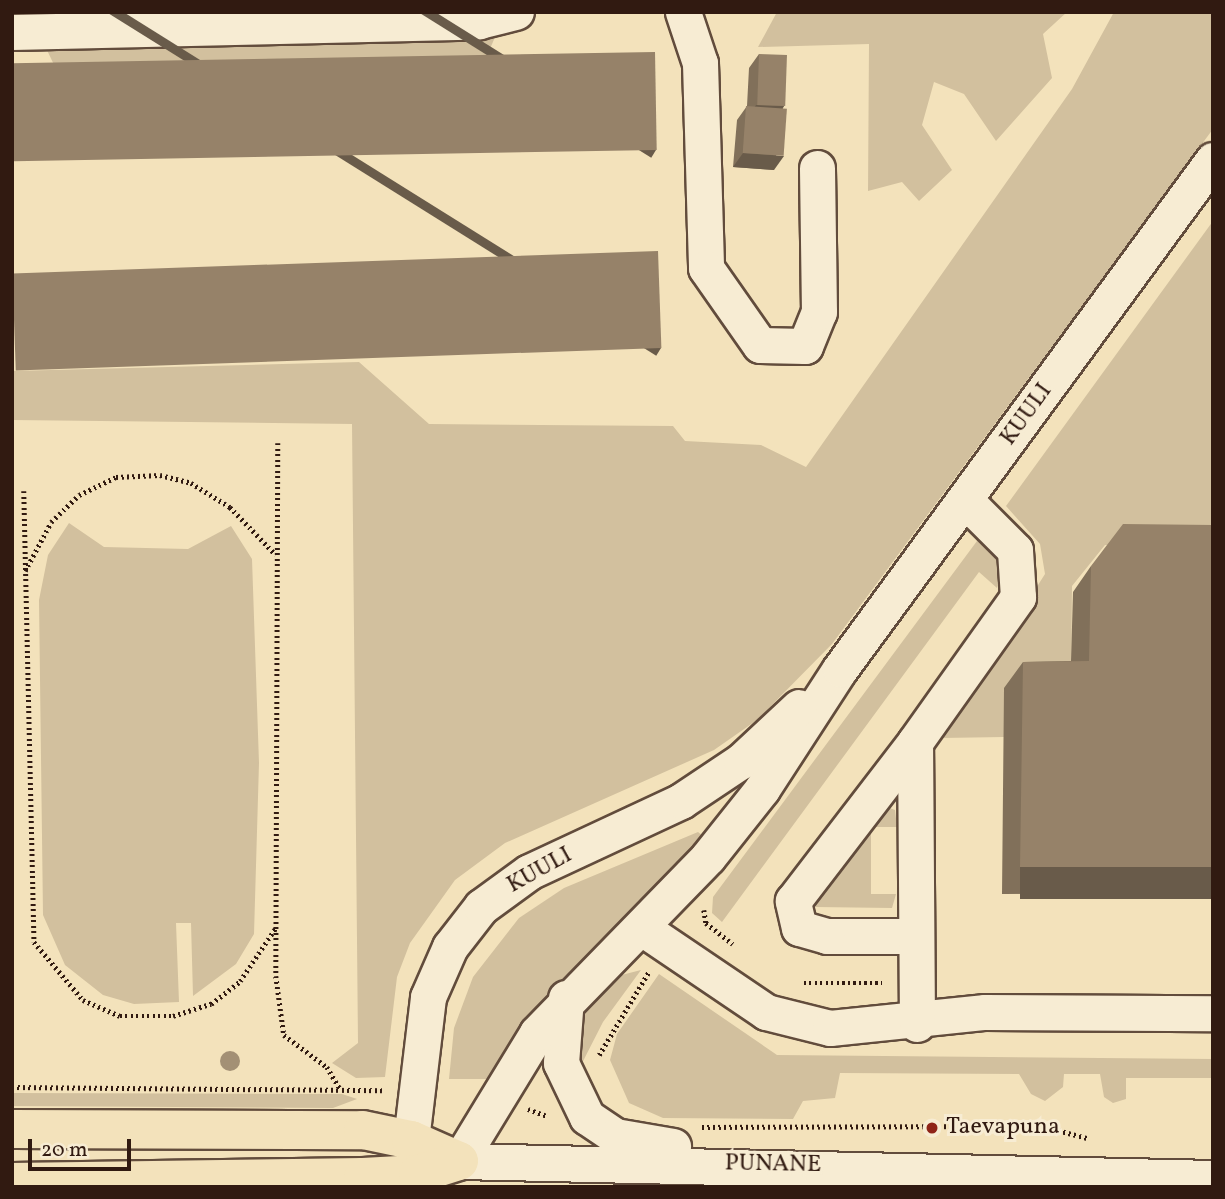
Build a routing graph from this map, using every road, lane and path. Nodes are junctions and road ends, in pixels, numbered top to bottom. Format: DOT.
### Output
graph roads {
  1 [pos="516,12"];
  2 [pos="683,12"];
  3 [pos="12,32"];
  4 [pos="1213,160"];
  5 [pos="817,168"];
  6 [pos="278,443"];
  7 [pos="24,491"];
  8 [pos="965,500"];
  9 [pos="277,556"];
  10 [pos="25,572"];
  11 [pos="840,669"];
  12 [pos="915,741"];
  13 [pos="275,929"];
  14 [pos="912,936"];
  15 [pos="655,937"];
  16 [pos="746,954"];
  17 [pos="798,982"];
  18 [pos="915,984"];
  19 [pos="566,999"];
  20 [pos="1213,1013"];
  21 [pos="917,1024"];
  22 [pos="598,1069"];
  23 [pos="341,1089"];
  24 [pos="12,1129"];
  25 [pos="416,1167"];
  26 [pos="458,1174"];
  27 [pos="786,1176"];
  28 [pos="1213,1178"];
  29 [pos="1083,1181"];
  30 [pos="37,1184"];
  1 -- 3 [label="street"];
  2 -- 5 [label="street"];
  4 -- 8 [label="street, KUULI"];
  6 -- 9 [label="path"];
  7 -- 10 [label="path"];
  8 -- 11 [label="street, KUULI"];
  8 -- 12 [label="street"];
  9 -- 10 [label="path"];
  9 -- 13 [label="path"];
  10 -- 13 [label="path"];
  11 -- 15 [label="street, KUULI"];
  11 -- 25 [label="street, KUULI"];
  12 -- 14 [label="street"];
  12 -- 14 [label="street"];
  13 -- 23 [label="path"];
  14 -- 18 [label="street"];
  15 -- 16 [label="path"];
  15 -- 19 [label="street, KUULI"];
  15 -- 21 [label="street"];
  15 -- 22 [label="path"];
  17 -- 18 [label="path"];
  18 -- 21 [label="street"];
  19 -- 26 [label="street, KUULI"];
  19 -- 27 [label="street"];
  20 -- 21 [label="street"];
  24 -- 25 [label="main road, PUNANE"];
  25 -- 26 [label="main road, PUNANE"];
  25 -- 30 [label="main road, PUNANE"];
  26 -- 27 [label="street, PUNANE"];
  27 -- 29 [label="street, PUNANE"];
  28 -- 29 [label="street, PUNANE"];
}
